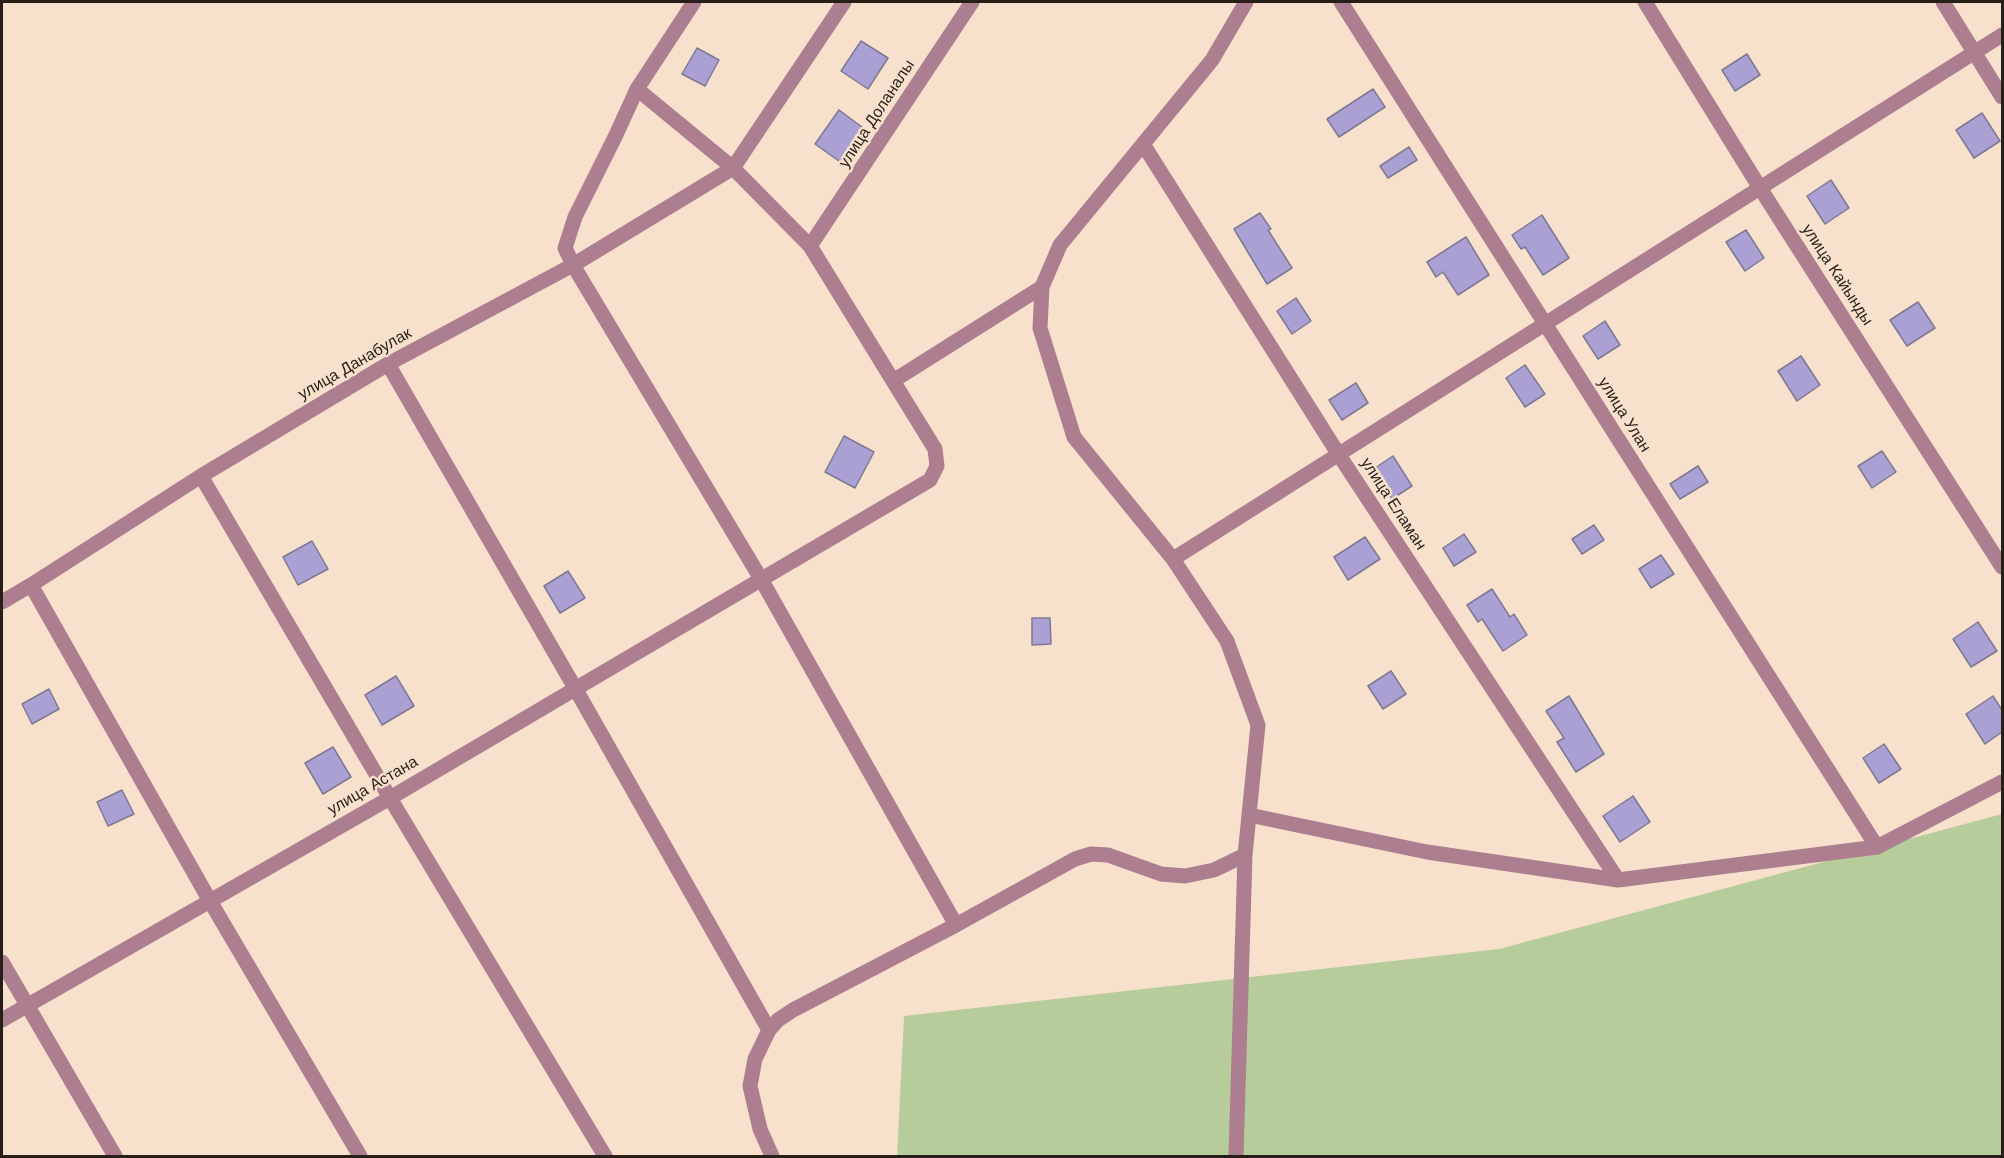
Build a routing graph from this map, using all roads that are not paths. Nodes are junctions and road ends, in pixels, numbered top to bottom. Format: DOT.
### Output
graph roads {
  1 [pos="694,2"];
  2 [pos="844,2"];
  3 [pos="972,2"];
  4 [pos="1246,2"];
  5 [pos="1341,2"];
  6 [pos="1645,2"];
  7 [pos="1943,2"];
  8 [pos="2002,35"];
  9 [pos="1975,52"];
  10 [pos="637,89"];
  11 [pos="2002,97"];
  12 [pos="1143,144"];
  13 [pos="733,168"];
  14 [pos="1760,188"];
  15 [pos="810,246"];
  16 [pos="573,265"];
  17 [pos="1042,287"];
  18 [pos="1545,324"];
  19 [pos="388,364"];
  20 [pos="893,381"];
  21 [pos="1339,455"];
  22 [pos="201,476"];
  23 [pos="1173,560"];
  24 [pos="2002,567"];
  25 [pos="761,579"];
  26 [pos="31,585"];
  27 [pos="2,602"];
  28 [pos="576,688"];
  29 [pos="2002,782"];
  30 [pos="390,798"];
  31 [pos="1249,814"];
  32 [pos="1876,847"];
  33 [pos="1245,855"];
  34 [pos="1618,880"];
  35 [pos="210,901"];
  36 [pos="956,925"];
  37 [pos="2,962"];
  38 [pos="27,1005"];
  39 [pos="2,1020"];
  40 [pos="769,1030"];
  41 [pos="116,1156"];
  42 [pos="360,1156"];
  43 [pos="605,1156"];
  44 [pos="772,1156"];
  45 [pos="1236,1156"];
  1 -- 10 [label="street"];
  2 -- 13 [label="street"];
  3 -- 15 [label="street, улица Доланалы"];
  4 -- 12 [label="street"];
  5 -- 18 [label="street, улица Улан"];
  6 -- 14 [label="street, улица Кайынды"];
  7 -- 9 [label="street"];
  8 -- 9 [label="street"];
  9 -- 11 [label="street"];
  9 -- 14 [label="street"];
  10 -- 13 [label="street, улица Астана"];
  10 -- 16 [label="street"];
  12 -- 17 [label="street"];
  12 -- 21 [label="street, улица Еламан"];
  13 -- 15 [label="street, улица Астана"];
  13 -- 16 [label="street, улица Данабулак"];
  14 -- 18 [label="street"];
  14 -- 24 [label="street, улица Кайынды"];
  15 -- 20 [label="street, улица Астана"];
  16 -- 19 [label="street, улица Данабулак"];
  16 -- 25 [label="street"];
  17 -- 20 [label="street"];
  17 -- 23 [label="street"];
  18 -- 21 [label="street"];
  18 -- 32 [label="street, улица Улан"];
  19 -- 22 [label="street, улица Данабулак"];
  19 -- 28 [label="street"];
  20 -- 25 [label="street, улица Астана"];
  21 -- 23 [label="street"];
  21 -- 34 [label="street, улица Еламан"];
  22 -- 26 [label="street, улица Данабулак"];
  22 -- 30 [label="street"];
  23 -- 31 [label="street"];
  25 -- 28 [label="street, улица Астана"];
  25 -- 36 [label="street"];
  26 -- 27 [label="street, улица Данабулак"];
  26 -- 35 [label="street"];
  28 -- 30 [label="street, улица Астана"];
  28 -- 40 [label="street"];
  29 -- 32 [label="street"];
  30 -- 35 [label="street, улица Астана"];
  30 -- 43 [label="street"];
  31 -- 33 [label="street"];
  31 -- 34 [label="street"];
  32 -- 34 [label="street"];
  33 -- 36 [label="street"];
  33 -- 45 [label="street"];
  35 -- 38 [label="street, улица Астана"];
  35 -- 42 [label="street"];
  36 -- 40 [label="street"];
  37 -- 38 [label="street"];
  38 -- 39 [label="street, улица Астана"];
  38 -- 41 [label="street"];
  40 -- 44 [label="street"];
}
